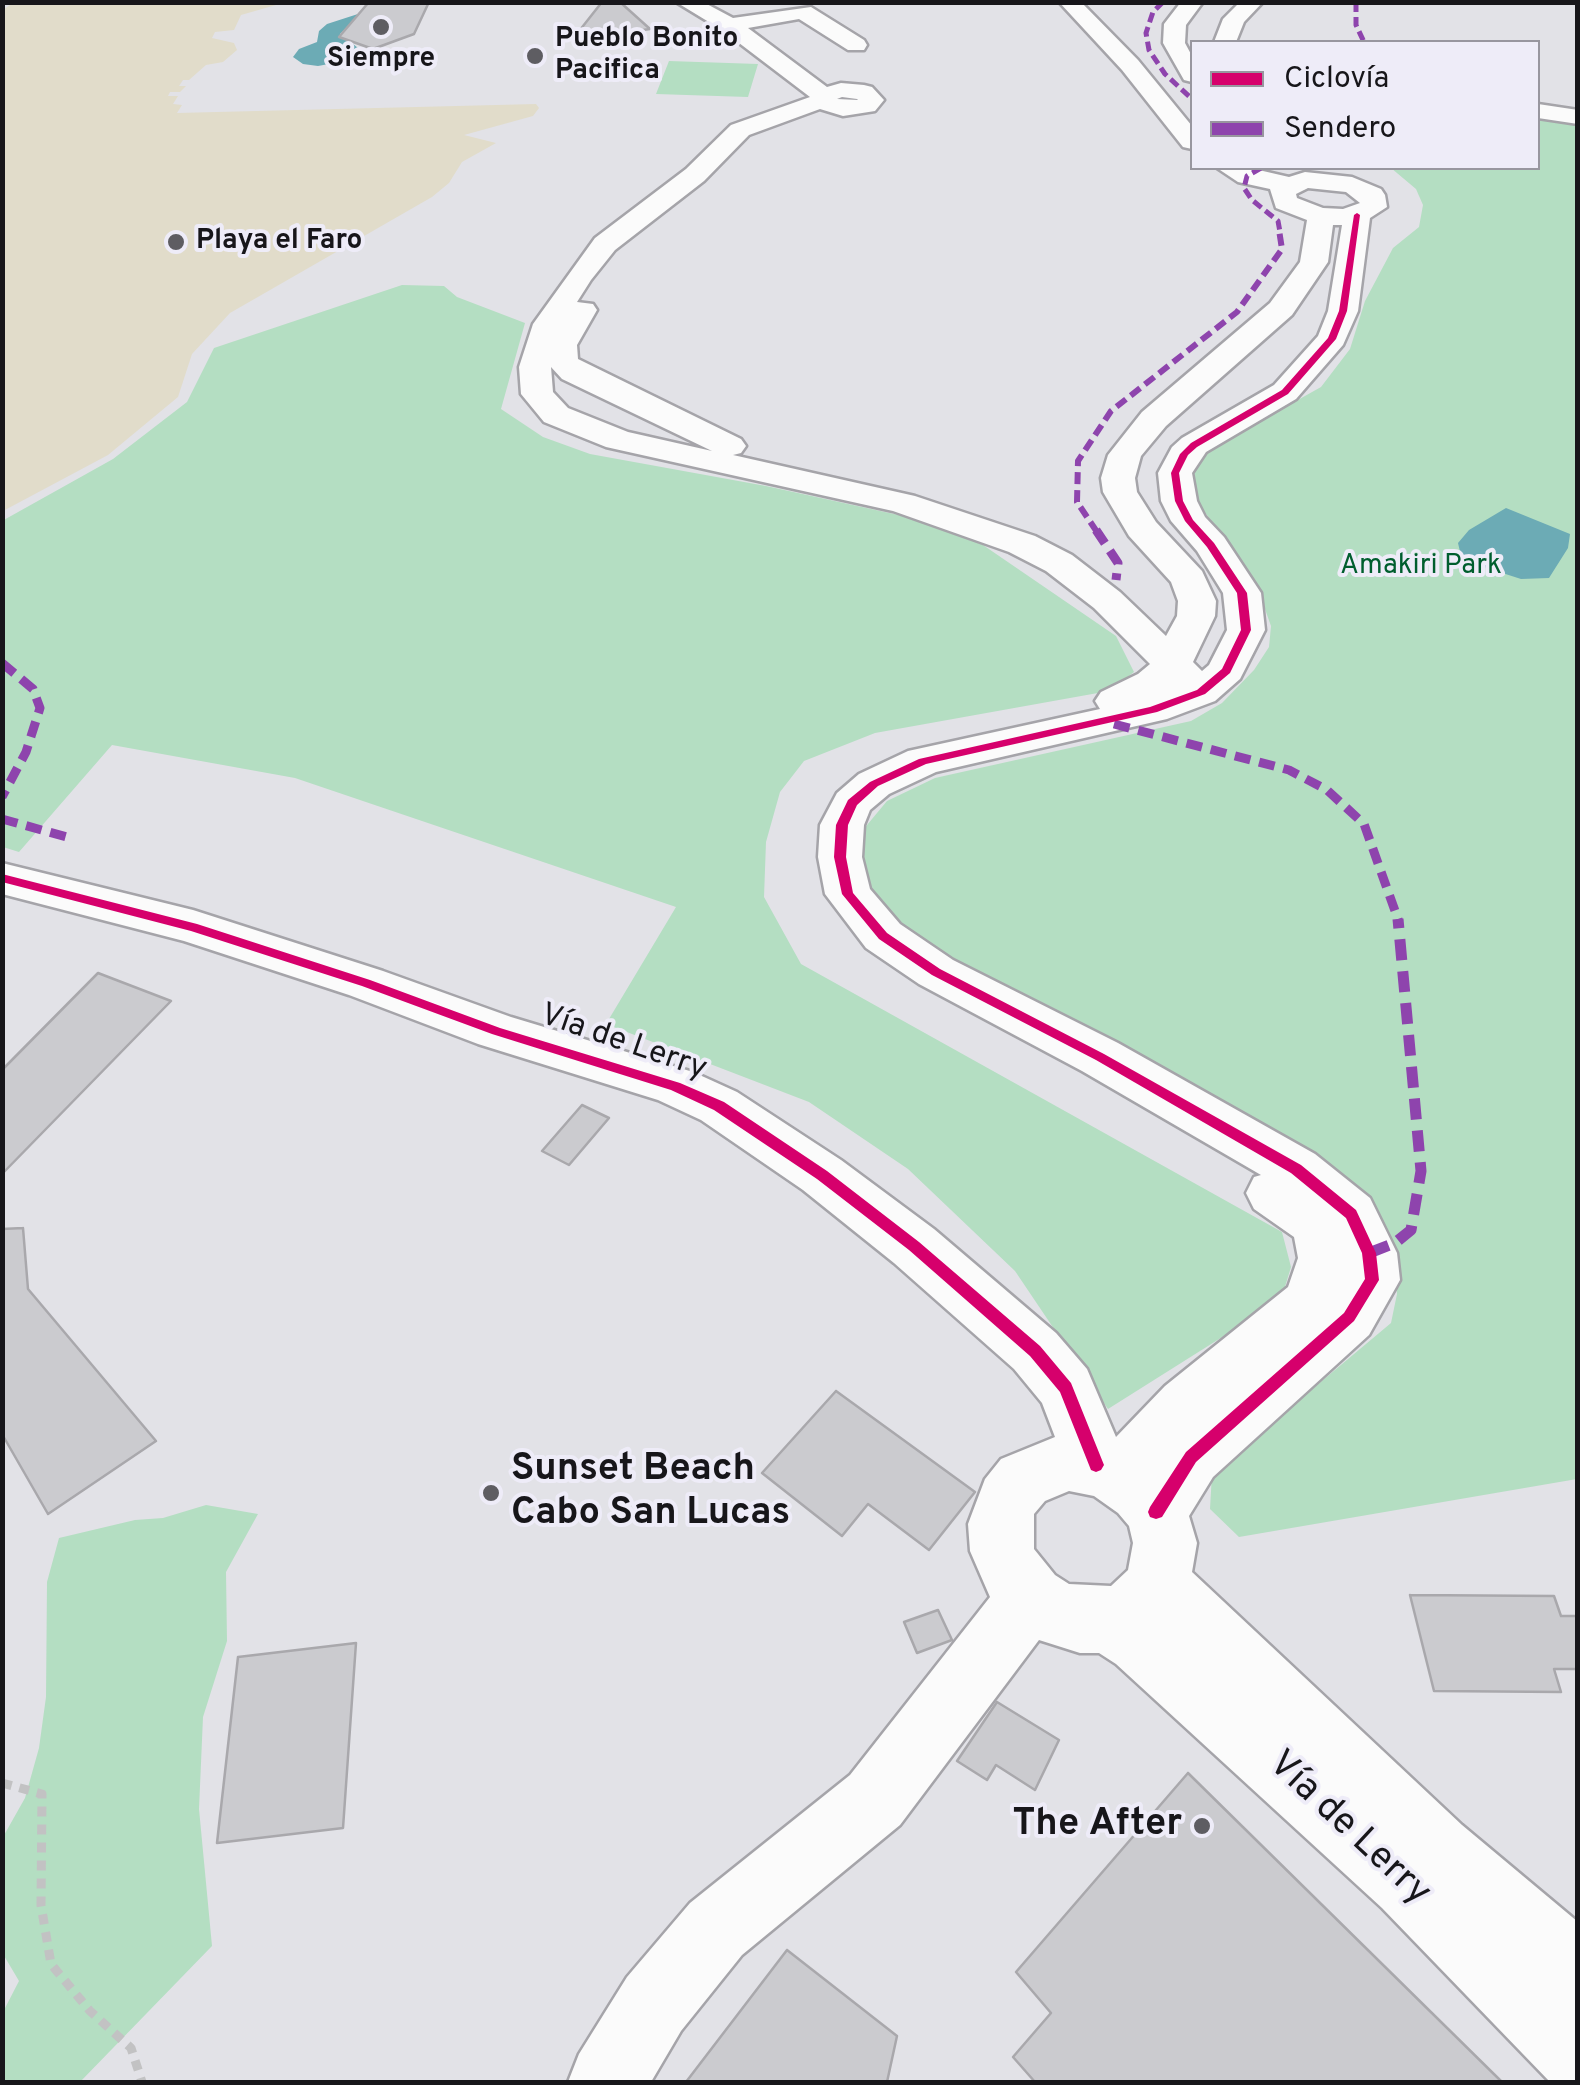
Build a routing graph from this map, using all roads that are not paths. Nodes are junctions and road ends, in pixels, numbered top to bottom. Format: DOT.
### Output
graph roads {
  1 [pos="686,2"];
  2 [pos="1069,2"];
  3 [pos="1193,2"];
  4 [pos="1253,2"];
  5 [pos="776,11"];
  6 [pos="734,17"];
  7 [pos="1226,40"];
  8 [pos="1190,71"];
  9 [pos="832,98"];
  10 [pos="1540,111"];
  11 [pos="1578,117"];
  12 [pos="1190,140"];
  13 [pos="1234,170"];
  14 [pos="1298,178"];
  15 [pos="1350,183"];
  16 [pos="1321,216"];
  17 [pos="1196,667"];
  18 [pos="2,878"];
  19 [pos="1124,1484"];
  20 [pos="1032,1598"];
  21 [pos="1132,1602"];
  22 [pos="1422,1866"];
  23 [pos="1578,1972"];
  24 [pos="1578,2056"];
  25 [pos="607,2082"];
  1 -- 6 [label="street"];
  2 -- 12 [label="street"];
  3 -- 8 [label="street"];
  4 -- 7 [label="street"];
  5 -- 6 [label="street"];
  6 -- 9 [label="street"];
  9 -- 17 [label="street"];
  9 -- 17 [label="street"];
  10 -- 11 [label="street"];
  13 -- 14 [label="street"];
  14 -- 15 [label="street"];
  14 -- 16 [label="street"];
  15 -- 16 [label="street"];
  15 -- 17 [label="street"];
  16 -- 17 [label="street"];
  17 -- 19 [label="street"];
  18 -- 19 [label="street, Vía de Lerry"];
  19 -- 20 [label="street"];
  19 -- 21 [label="street"];
  20 -- 21 [label="street"];
  20 -- 25 [label="street"];
  21 -- 22 [label="street, Vía de Lerry"];
  22 -- 23 [label="street, Vía de Lerry"];
  22 -- 24 [label="street, Vía de Lerry"];
}
